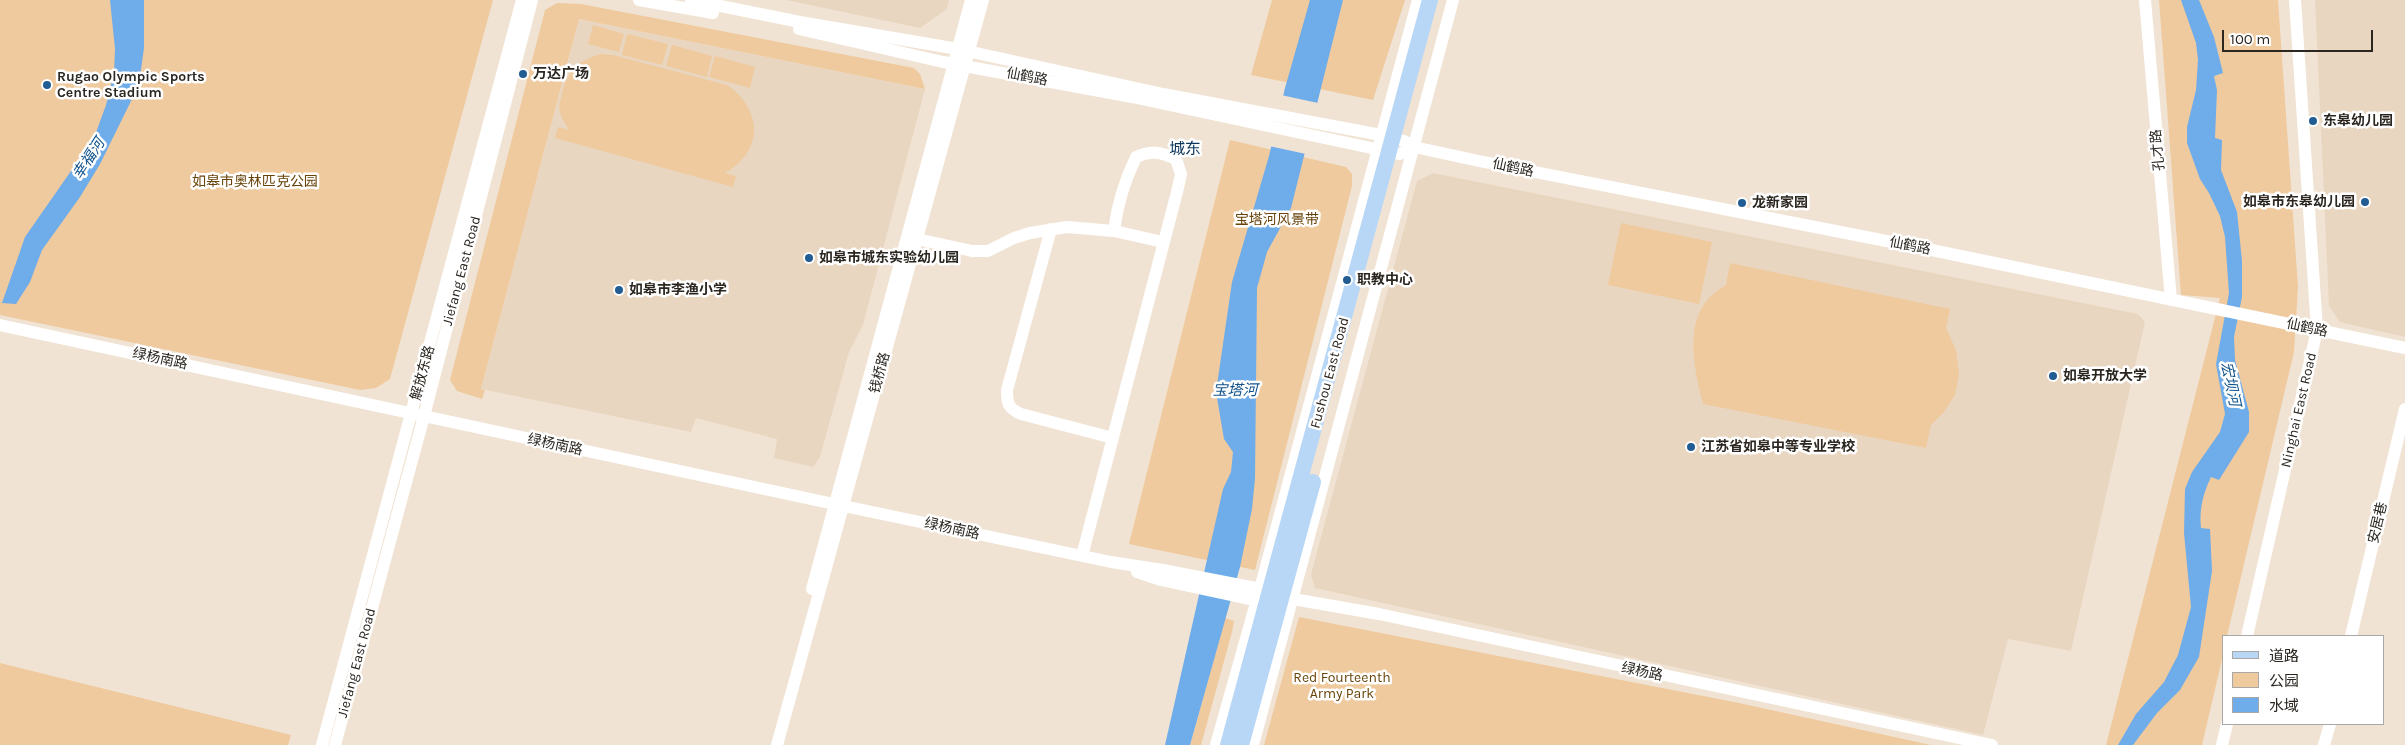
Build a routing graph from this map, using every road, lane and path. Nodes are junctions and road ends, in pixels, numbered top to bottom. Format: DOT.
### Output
graph roads {
  1 [pos="522,0"];
  2 [pos="532,0"];
  3 [pos="639,0"];
  4 [pos="691,0"];
  5 [pos="971,0"];
  6 [pos="983,0"];
  7 [pos="1418,0"];
  8 [pos="1430,0"];
  9 [pos="1440,0"];
  10 [pos="1454,0"];
  11 [pos="2144,0"];
  12 [pos="2295,0"];
  13 [pos="964,50"];
  14 [pos="960,64"];
  15 [pos="1352,137"];
  16 [pos="1394,145"];
  17 [pos="1051,229"];
  18 [pos="1114,231"];
  19 [pos="917,239"];
  20 [pos="1163,242"];
  21 [pos="2171,300"];
  22 [pos="0,325"];
  23 [pos="2317,330"];
  24 [pos="2405,348"];
  25 [pos="2405,409"];
  26 [pos="418,415"];
  27 [pos="1113,438"];
  28 [pos="839,506"];
  29 [pos="1082,556"];
  30 [pos="1267,596"];
  31 [pos="2247,635"];
  32 [pos="2350,635"];
  33 [pos="2227,725"];
  34 [pos="2330,725"];
  35 [pos="322,745"];
  36 [pos="335,745"];
  37 [pos="770,745"];
  38 [pos="777,745"];
  39 [pos="1216,745"];
  40 [pos="1228,745"];
  41 [pos="1241,745"];
  42 [pos="1253,745"];
  43 [pos="1992,745"];
  44 [pos="2222,745"];
  45 [pos="2324,745"];
  1 -- 26 [label="street, 解放东路"];
  2 -- 26 [label="street, Jiefang East Road"];
  3 -- 14 [label="street, 仙鹤路"];
  4 -- 13 [label="street, 仙鹤路"];
  5 -- 13 [label="street, 钱桥路"];
  6 -- 13 [label="street, 钱桥路"];
  7 -- 16 [label="street"];
  8 -- 16 [label="main road, Fushou East Road"];
  9 -- 16 [label="main road, Fushou East Road"];
  10 -- 16 [label="street"];
  11 -- 21 [label="street, 孔才路"];
  12 -- 23 [label="street, Ninghai East Road"];
  13 -- 14 [label="street, 钱桥路"];
  13 -- 15 [label="street, 仙鹤路"];
  14 -- 15 [label="street, 仙鹤路"];
  14 -- 19 [label="street, 钱桥路"];
  14 -- 28 [label="street, 钱桥路"];
  15 -- 16 [label="street, 仙鹤路"];
  16 -- 21 [label="street, 仙鹤路"];
  16 -- 30 [label="main road, Fushou East Road"];
  16 -- 30 [label="street"];
  17 -- 18 [label="street"];
  17 -- 19 [label="street"];
  17 -- 27 [label="street"];
  18 -- 20 [label="street"];
  18 -- 20 [label="street"];
  19 -- 28 [label="street, 钱桥路"];
  20 -- 27 [label="street"];
  21 -- 23 [label="street, 仙鹤路"];
  22 -- 26 [label="street, 绿杨南路"];
  23 -- 24 [label="street, 仙鹤路"];
  23 -- 31 [label="street, Ninghai East Road"];
  25 -- 32 [label="street, 安居巷"];
  26 -- 28 [label="street, 绿杨南路"];
  26 -- 35 [label="street, 解放东路"];
  26 -- 36 [label="street, Jiefang East Road"];
  27 -- 29 [label="street"];
  28 -- 29 [label="street, 绿杨南路"];
  28 -- 37 [label="street, 钱桥路"];
  28 -- 38 [label="street, 钱桥路"];
  29 -- 30 [label="street, 绿杨南路"];
  30 -- 39 [label="street"];
  30 -- 40 [label="main road, Fushou East Road"];
  30 -- 41 [label="main road, Fushou East Road"];
  30 -- 42 [label="street"];
  30 -- 43 [label="street, 绿杨路"];
  33 -- 44 [label="street"];
  34 -- 45 [label="street"];
}
